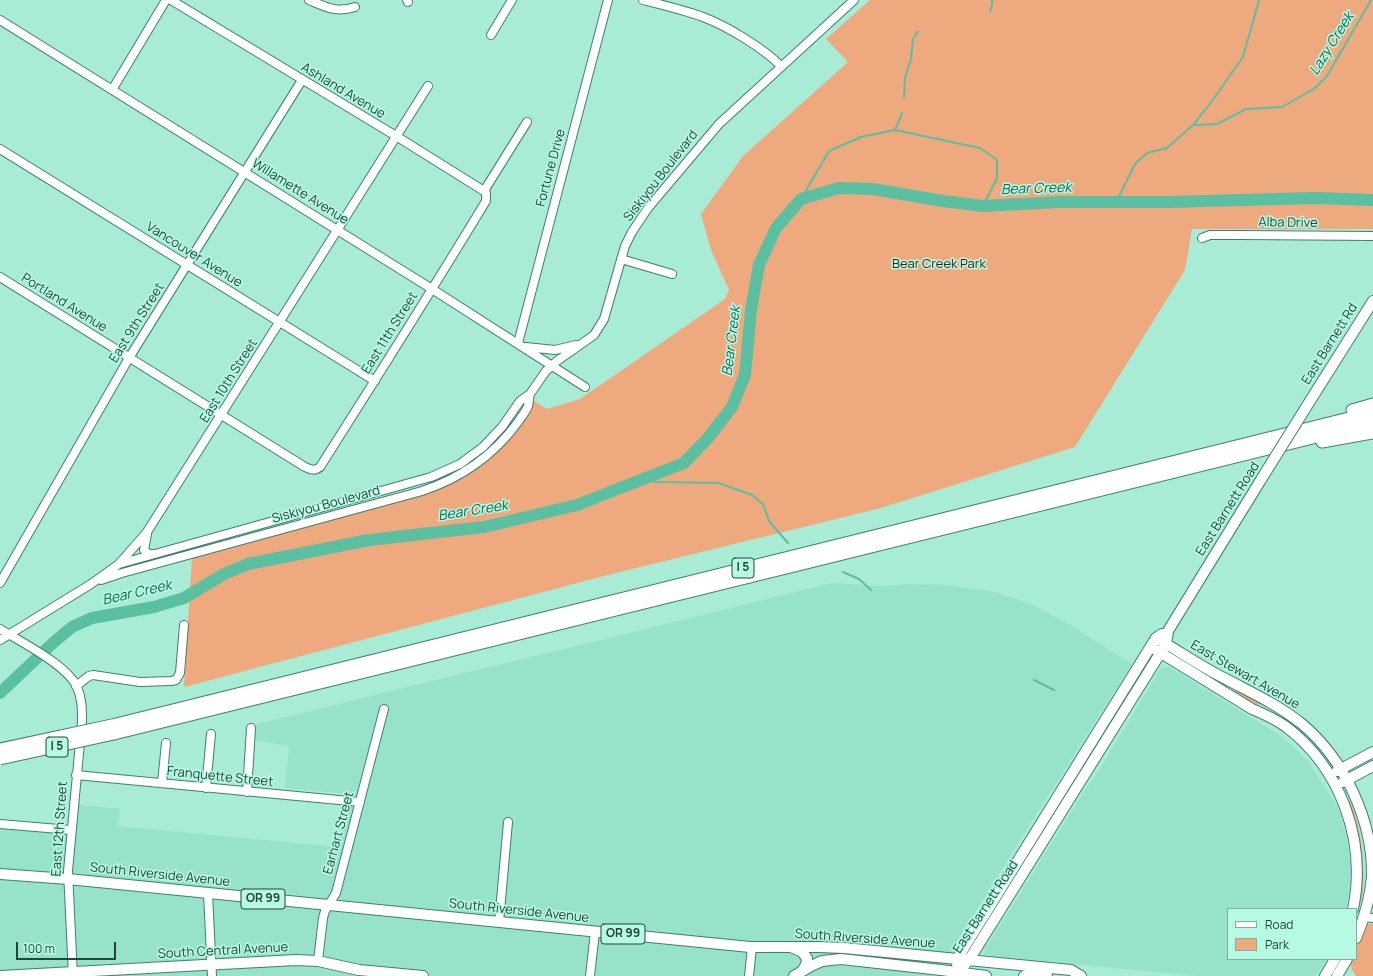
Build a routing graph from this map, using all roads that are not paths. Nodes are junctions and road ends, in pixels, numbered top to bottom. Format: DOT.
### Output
graph roads {
  1 [pos="166,0"];
  2 [pos="171,0"];
  3 [pos="309,0"];
  4 [pos="512,0"];
  5 [pos="608,0"];
  6 [pos="643,0"];
  7 [pos="854,0"];
  8 [pos="355,7"];
  9 [pos="0,20"];
  10 [pos="491,35"];
  11 [pos="781,66"];
  12 [pos="302,80"];
  13 [pos="428,86"];
  14 [pos="112,90"];
  15 [pos="527,122"];
  16 [pos="396,136"];
  17 [pos="0,149"];
  18 [pos="245,172"];
  19 [pos="484,191"];
  20 [pos="338,230"];
  21 [pos="1373,236"];
  22 [pos="1202,238"];
  23 [pos="621,259"];
  24 [pos="187,265"];
  25 [pos="672,274"];
  26 [pos="0,277"];
  27 [pos="432,288"];
  28 [pos="1373,301"];
  29 [pos="280,322"];
  30 [pos="586,342"];
  31 [pos="521,345"];
  32 [pos="129,358"];
  33 [pos="552,365"];
  34 [pos="375,381"];
  35 [pos="585,387"];
  36 [pos="530,394"];
  37 [pos="1310,401"];
  38 [pos="1373,404"];
  39 [pos="1373,412"];
  40 [pos="221,416"];
  41 [pos="1373,423"];
  42 [pos="1373,433"];
  43 [pos="1270,437"];
  44 [pos="1262,450"];
  45 [pos="320,467"];
  46 [pos="147,532"];
  47 [pos="155,554"];
  48 [pos="119,564"];
  49 [pos="0,582"];
  50 [pos="91,584"];
  51 [pos="184,625"];
  52 [pos="0,629"];
  53 [pos="1168,631"];
  54 [pos="9,635"];
  55 [pos="0,640"];
  56 [pos="1153,642"];
  57 [pos="1166,644"];
  58 [pos="1161,653"];
  59 [pos="76,686"];
  60 [pos="384,710"];
  61 [pos="251,728"];
  62 [pos="113,729"];
  63 [pos="212,734"];
  64 [pos="166,743"];
  65 [pos="0,749"];
  66 [pos="1373,752"];
  67 [pos="0,759"];
  68 [pos="1373,766"];
  69 [pos="1342,769"];
  70 [pos="76,775"];
  71 [pos="1330,775"];
  72 [pos="1348,780"];
  73 [pos="162,783"];
  74 [pos="1336,787"];
  75 [pos="206,788"];
  76 [pos="247,792"];
  77 [pos="360,802"];
  78 [pos="508,822"];
  79 [pos="0,824"];
  80 [pos="71,830"];
  81 [pos="1030,841"];
  82 [pos="0,874"];
  83 [pos="68,879"];
  84 [pos="1017,884"];
  85 [pos="208,893"];
  86 [pos="328,906"];
  87 [pos="1353,908"];
  88 [pos="1368,918"];
  89 [pos="499,922"];
  90 [pos="595,932"];
  91 [pos="1357,936"];
  92 [pos="752,947"];
  93 [pos="788,947"];
  94 [pos="957,959"];
  95 [pos="969,960"];
  96 [pos="1334,960"];
  97 [pos="318,961"];
  98 [pos="1346,961"];
  99 [pos="211,964"];
  100 [pos="1052,968"];
  101 [pos="798,973"];
  102 [pos="72,974"];
  103 [pos="956,974"];
  104 [pos="0,976"];
  105 [pos="212,976"];
  106 [pos="423,976"];
  107 [pos="590,976"];
  108 [pos="749,976"];
  109 [pos="986,976"];
  110 [pos="1024,976"];
  111 [pos="1081,976"];
  112 [pos="1325,976"];
  113 [pos="1337,976"];
  114 [pos="1348,976"];
  1 -- 14 [label="street"];
  2 -- 12 [label="street, Ashland Avenue"];
  3 -- 8 [label="street"];
  4 -- 10 [label="street"];
  5 -- 31 [label="street, Fortune Drive"];
  6 -- 11 [label="street"];
  7 -- 11 [label="street, Siskiyou Boulevard"];
  9 -- 14 [label="street, Willamette Avenue"];
  11 -- 23 [label="street, Siskiyou Boulevard"];
  12 -- 16 [label="street, Ashland Avenue"];
  12 -- 18 [label="street, East 9th Street"];
  13 -- 16 [label="street, East 10th Street"];
  14 -- 18 [label="street, Willamette Avenue"];
  15 -- 19 [label="street"];
  16 -- 19 [label="street, Ashland Avenue"];
  16 -- 20 [label="street, East 10th Street"];
  17 -- 24 [label="street, Vancouver Avenue"];
  18 -- 20 [label="street, Willamette Avenue"];
  18 -- 24 [label="street, East 9th Street"];
  19 -- 27 [label="street, East 11th Street"];
  20 -- 27 [label="street, Willamette Avenue"];
  20 -- 29 [label="street, East 10th Street"];
  21 -- 22 [label="street, Alba Drive"];
  23 -- 25 [label="street"];
  23 -- 30 [label="street, Siskiyou Boulevard"];
  24 -- 29 [label="street, Vancouver Avenue"];
  24 -- 32 [label="street, East 9th Street"];
  26 -- 32 [label="street, Portland Avenue"];
  27 -- 31 [label="street, Willamette Avenue"];
  27 -- 34 [label="street, East 11th Street"];
  28 -- 37 [label="main road, East Barnett Rd"];
  29 -- 34 [label="street, Vancouver Avenue"];
  29 -- 40 [label="street, East 10th Street"];
  30 -- 31 [label="street"];
  30 -- 33 [label="street, Siskiyou Boulevard"];
  31 -- 33 [label="street, Willamette Avenue"];
  32 -- 40 [label="street, Portland Avenue"];
  32 -- 49 [label="street, East 9th Street"];
  33 -- 35 [label="street, Willamette Avenue"];
  33 -- 36 [label="street, Siskiyou Boulevard"];
  34 -- 45 [label="street, East 11th Street"];
  36 -- 47 [label="street, Siskiyou Boulevard"];
  36 -- 50 [label="street, Siskiyou Boulevard"];
  37 -- 53 [label="main road, East Barnett Road, bridge"];
  38 -- 43 [label="highway"];
  39 -- 43 [label="highway, I 5"];
  40 -- 45 [label="street, Portland Avenue"];
  40 -- 46 [label="street, East 10th Street"];
  41 -- 44 [label="highway, I 5"];
  42 -- 44 [label="highway"];
  43 -- 62 [label="highway, I 5"];
  44 -- 62 [label="highway, I 5"];
  46 -- 47 [label="street"];
  46 -- 48 [label="street, East 10th Street"];
  47 -- 48 [label="street, Siskiyou Boulevard"];
  48 -- 50 [label="street, East 10th Street"];
  50 -- 54 [label="street, East 10th Street"];
  51 -- 59 [label="street"];
  52 -- 54 [label="street"];
  53 -- 56 [label="main road, East Barnett Road"];
  53 -- 57 [label="main road, East Barnett Road"];
  54 -- 55 [label="street, East 10th Street"];
  54 -- 59 [label="street"];
  56 -- 57 [label="main road, East Stewart Avenue"];
  56 -- 58 [label="main road, East Stewart Avenue"];
  56 -- 81 [label="main road, East Barnett Road"];
  57 -- 58 [label="main road, East Barnett Road"];
  57 -- 69 [label="main road, East Stewart Avenue"];
  58 -- 71 [label="main road, East Stewart Avenue"];
  58 -- 84 [label="main road, East Barnett Road"];
  59 -- 70 [label="street, East 12th Street"];
  60 -- 77 [label="street, Earhart Street"];
  61 -- 76 [label="street"];
  62 -- 65 [label="highway, I 5, bridge"];
  62 -- 67 [label="highway, I 5, bridge"];
  63 -- 75 [label="street"];
  64 -- 73 [label="street"];
  66 -- 69 [label="main road"];
  68 -- 72 [label="main road"];
  69 -- 71 [label="main road"];
  69 -- 72 [label="main road, East Stewart Avenue"];
  70 -- 73 [label="street, Franquette Street"];
  70 -- 80 [label="street, East 12th Street"];
  71 -- 74 [label="main road, East Stewart Avenue"];
  72 -- 74 [label="main road"];
  72 -- 88 [label="main road, East Stewart Avenue"];
  73 -- 75 [label="street, Franquette Street"];
  74 -- 87 [label="main road, East Stewart Avenue"];
  75 -- 76 [label="street, Franquette Street"];
  76 -- 77 [label="street, Franquette Street"];
  77 -- 86 [label="street, Earhart Street"];
  78 -- 89 [label="street"];
  79 -- 80 [label="street"];
  80 -- 83 [label="street, East 12th Street"];
  81 -- 84 [label="main road"];
  81 -- 94 [label="main road, East Barnett Road"];
  82 -- 83 [label="main road, South Riverside Avenue / OR 99"];
  83 -- 85 [label="main road, South Riverside Avenue / OR 99"];
  83 -- 102 [label="street, East 12th Street"];
  84 -- 95 [label="main road, East Barnett Road"];
  85 -- 86 [label="main road, South Riverside Avenue / OR 99"];
  85 -- 99 [label="street"];
  86 -- 89 [label="main road, South Riverside Avenue / OR 99"];
  86 -- 97 [label="street, Earhart Street"];
  88 -- 91 [label="main road, East Stewart Avenue"];
  89 -- 90 [label="main road, South Riverside Avenue / OR 99"];
  90 -- 92 [label="main road, South Riverside Avenue / OR 99"];
  90 -- 107 [label="street"];
  92 -- 93 [label="main road, South Riverside Avenue / OR 99"];
  92 -- 108 [label="street"];
  93 -- 94 [label="main road, South Riverside Avenue / OR 99"];
  93 -- 101 [label="main road"];
  94 -- 95 [label="main road, South Riverside Avenue / OR 99"];
  94 -- 103 [label="main road, East Barnett Road"];
  95 -- 100 [label="main road, South Riverside Avenue / OR 99"];
  95 -- 103 [label="main road, East Barnett Road"];
  96 -- 112 [label="main road"];
  97 -- 99 [label="main road, South Central Avenue"];
  97 -- 106 [label="main road, South Central Avenue"];
  98 -- 113 [label="main road"];
  98 -- 114 [label="main road"];
  99 -- 102 [label="main road, South Central Avenue"];
  99 -- 105 [label="street"];
  100 -- 110 [label="main road"];
  100 -- 111 [label="main road, South Riverside Avenue / OR 99"];
  101 -- 103 [label="main road, South Riverside Avenue"];
  102 -- 104 [label="main road, South Central Avenue"];
  103 -- 109 [label="main road, South Riverside Avenue"];
}
